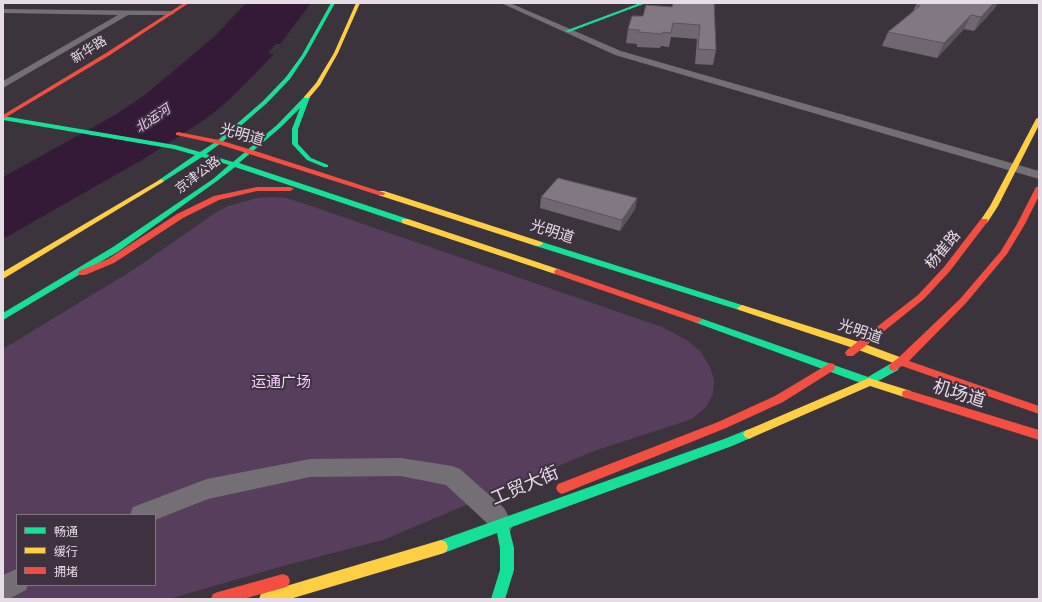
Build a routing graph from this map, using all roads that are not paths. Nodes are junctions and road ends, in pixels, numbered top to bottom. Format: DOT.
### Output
graph roads {
  1 [pos="181,3"];
  2 [pos="187,3"];
  3 [pos="333,3"];
  4 [pos="358,3"];
  5 [pos="504,3"];
  6 [pos="644,3"];
  7 [pos="3,11"];
  8 [pos="126,13"];
  9 [pos="168,13"];
  10 [pos="567,31"];
  11 [pos="3,85"];
  12 [pos="306,98"];
  13 [pos="8,110"];
  14 [pos="31,112"];
  15 [pos="3,118"];
  16 [pos="1039,119"];
  17 [pos="169,133"];
  18 [pos="219,142"];
  19 [pos="250,151"];
  20 [pos="201,154"];
  21 [pos="234,164"];
  22 [pos="1014,168"];
  23 [pos="345,171"];
  24 [pos="1039,175"];
  25 [pos="374,181"];
  26 [pos="1039,189"];
  27 [pos="325,194"];
  28 [pos="401,198"];
  29 [pos="3,276"];
  30 [pos="70,278"];
  31 [pos="3,317"];
  32 [pos="859,346"];
  33 [pos="901,362"];
  34 [pos="836,363"];
  35 [pos="869,382"];
  36 [pos="1039,410"];
  37 [pos="1039,435"];
  38 [pos="553,492"];
  39 [pos="144,514"];
  40 [pos="498,518"];
  41 [pos="293,578"];
  42 [pos="16,581"];
  43 [pos="3,589"];
  44 [pos="218,599"];
  45 [pos="266,599"];
  46 [pos="498,599"];
  1 -- 9 [label="main road, 新华路"];
  2 -- 9 [label="main road, 新华路"];
  3 -- 18 [label="main road, 京津公路"];
  4 -- 12 [label="main road, 京津公路"];
  5 -- 10 [label="street"];
  6 -- 10 [label="main road"];
  7 -- 8 [label="street"];
  8 -- 9 [label="street"];
  8 -- 11 [label="street"];
  9 -- 13 [label="main road, 新华路"];
  10 -- 22 [label="street"];
  12 -- 19 [label="main road, 京津公路"];
  12 -- 23 [label="main road"];
  13 -- 14 [label="main road"];
  13 -- 15 [label="main road, 新华路"];
  15 -- 20 [label="main road, 光明道"];
  16 -- 22 [label="main road, 杨崔路"];
  17 -- 18 [label="main road, 光明道"];
  18 -- 19 [label="main road, 光明道"];
  18 -- 20 [label="main road, 京津公路"];
  19 -- 21 [label="main road, 京津公路"];
  19 -- 28 [label="main road, 光明道"];
  20 -- 21 [label="main road, 光明道"];
  20 -- 29 [label="main road, 京津公路"];
  21 -- 27 [label="main road, 光明道"];
  21 -- 30 [label="main road, 京津公路"];
  22 -- 24 [label="street"];
  22 -- 32 [label="main road, 杨崔路"];
  25 -- 28 [label="main road"];
  26 -- 33 [label="main road"];
  27 -- 30 [label="main road"];
  27 -- 34 [label="main road, 光明道"];
  28 -- 32 [label="main road, 光明道"];
  30 -- 31 [label="main road, 京津公路"];
  32 -- 33 [label="main road, 光明道"];
  32 -- 34 [label="main road, 杨崔路"];
  33 -- 35 [label="main road"];
  33 -- 36 [label="main road, 机场道"];
  34 -- 35 [label="main road, 光明道"];
  34 -- 38 [label="main road, 工贸大街"];
  35 -- 37 [label="main road, 机场道"];
  35 -- 40 [label="main road, 工贸大街"];
  39 -- 40 [label="street"];
  40 -- 45 [label="main road, 工贸大街"];
  40 -- 46 [label="main road"];
  41 -- 44 [label="main road"];
  42 -- 43 [label="street"];
}
